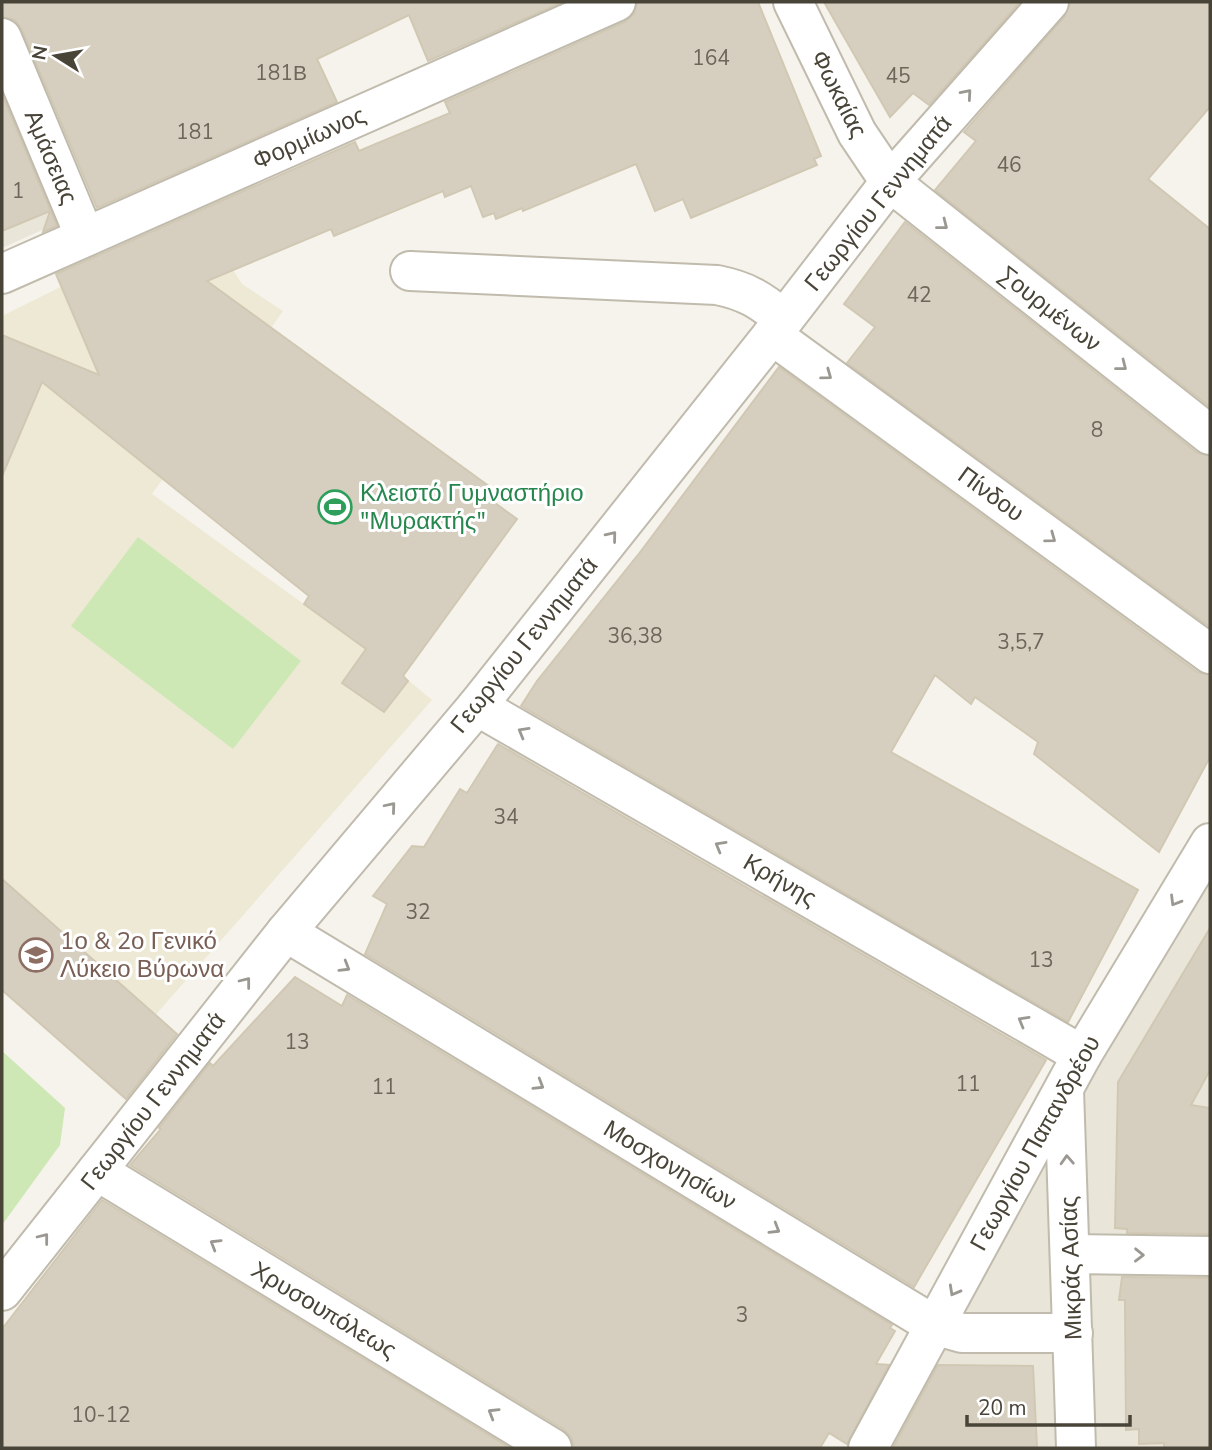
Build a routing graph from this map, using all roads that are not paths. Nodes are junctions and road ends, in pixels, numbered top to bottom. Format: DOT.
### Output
graph roads {
  1 [pos="616,2"];
  2 [pos="793,2"];
  3 [pos="1049,2"];
  4 [pos="2,38"];
  5 [pos="890,183"];
  6 [pos="85,237"];
  7 [pos="410,271"];
  8 [pos="2,274"];
  9 [pos="778,327"];
  10 [pos="1210,435"];
  11 [pos="1210,654"];
  12 [pos="477,706"];
  13 [pos="1210,843"];
  14 [pos="286,932"];
  15 [pos="1082,1055"];
  16 [pos="1064,1088"];
  17 [pos="97,1171"];
  18 [pos="1071,1254"];
  19 [pos="1210,1255"];
  20 [pos="2,1291"];
  21 [pos="934,1325"];
  22 [pos="1073,1333"];
  23 [pos="552,1448"];
  24 [pos="868,1448"];
  25 [pos="1076,1448"];
  1 -- 6 [label="street, Φορμίωνος"];
  2 -- 5 [label="street, Φωκαίας"];
  5 -- 3 [label="street, Γεωργίου Γεννηματά, one-way"];
  4 -- 6 [label="street, Αμάσειας"];
  5 -- 9 [label="street, Γεωργίου Γεννηματά"];
  5 -- 10 [label="street, Σουρμένων, one-way"];
  6 -- 8 [label="street, Φορμίωνος"];
  7 -- 9 [label="street, Πίνδου"];
  9 -- 11 [label="street, Πίνδου, one-way"];
  12 -- 9 [label="street, Γεωργίου Γεννηματά, one-way"];
  14 -- 12 [label="street, Γεωργίου Γεννηματά, one-way"];
  15 -- 12 [label="street, Κρήνης, one-way"];
  13 -- 15 [label="street, Γεωργίου Παπανδρέου, one-way"];
  17 -- 14 [label="street, Γεωργίου Γεννηματά, one-way"];
  14 -- 21 [label="street, Μοσχονησίων, one-way"];
  15 -- 16 [label="street, Γεωργίου Παπανδρέου"];
  18 -- 16 [label="street, Μικράς Ασίας, one-way"];
  16 -- 21 [label="street, Γεωργίου Παπανδρέου, one-way"];
  20 -- 17 [label="street, Γεωργίου Γεννηματά, one-way"];
  23 -- 17 [label="street, Χρυσουπόλεως, one-way"];
  18 -- 19 [label="street, one-way"];
  18 -- 22 [label="street, Μικράς Ασίας"];
  21 -- 22 [label="street, Μοσχονησίων"];
  21 -- 24 [label="street, Γεωργίου Παπανδρέου"];
  22 -- 25 [label="street, Μικράς Ασίας"];
}
